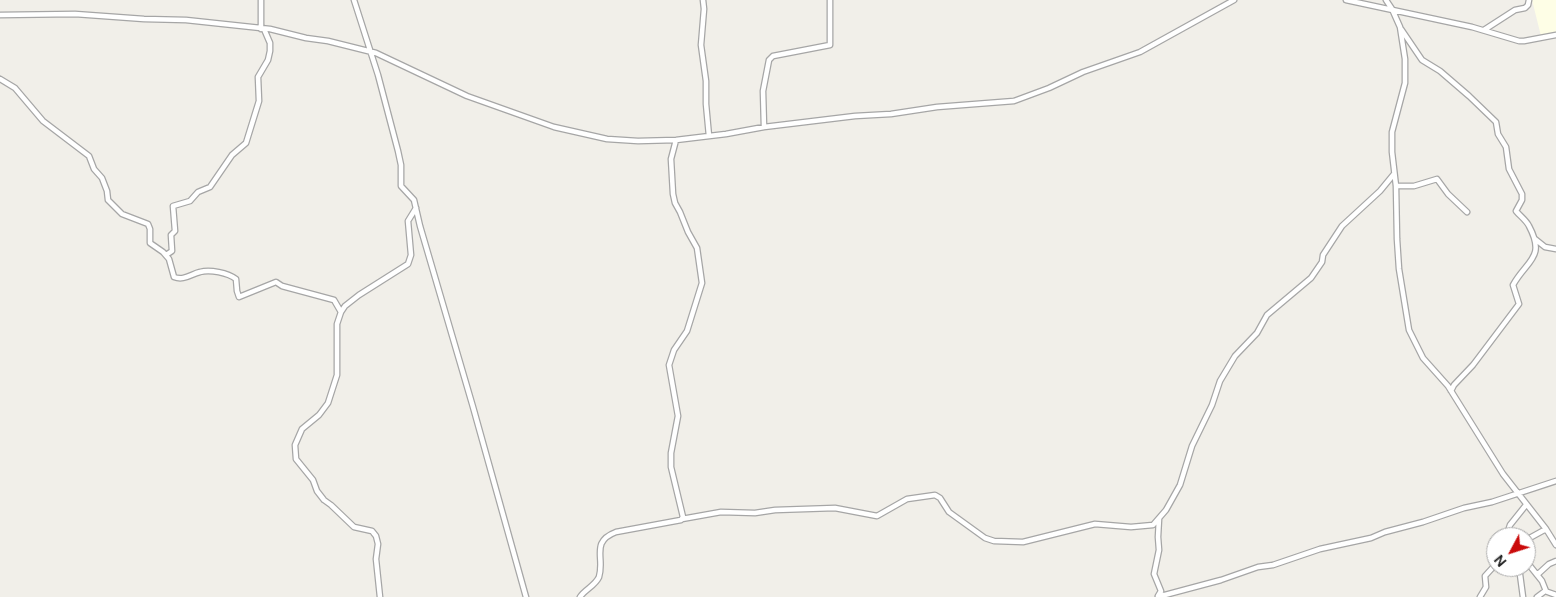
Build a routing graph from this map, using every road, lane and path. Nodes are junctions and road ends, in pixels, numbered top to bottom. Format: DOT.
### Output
graph roads {
  1 [pos="261,0"];
  2 [pos="354,0"];
  3 [pos="703,0"];
  4 [pos="830,0"];
  5 [pos="1234,0"];
  6 [pos="1346,0"];
  7 [pos="1386,0"];
  8 [pos="1529,0"];
  9 [pos="1392,9"];
  10 [pos="0,15"];
  11 [pos="1400,28"];
  12 [pos="262,29"];
  13 [pos="1484,30"];
  14 [pos="1556,35"];
  15 [pos="370,51"];
  16 [pos="0,79"];
  17 [pos="764,127"];
  18 [pos="709,136"];
  19 [pos="676,140"];
  20 [pos="1394,174"];
  21 [pos="1396,186"];
  22 [pos="416,208"];
  23 [pos="1467,212"];
  24 [pos="1535,239"];
  25 [pos="1556,249"];
  26 [pos="166,256"];
  27 [pos="341,312"];
  28 [pos="1451,391"];
  29 [pos="1556,480"];
  30 [pos="1517,494"];
  31 [pos="1526,505"];
  32 [pos="1160,518"];
  33 [pos="682,519"];
  34 [pos="1509,527"];
  35 [pos="1546,529"];
  36 [pos="1536,534"];
  37 [pos="1556,546"];
  38 [pos="1556,561"];
  39 [pos="1486,575"];
  40 [pos="1537,575"];
  41 [pos="1520,577"];
  42 [pos="1546,591"];
  43 [pos="1556,595"];
  44 [pos="1158,596"];
  45 [pos="380,597"];
  46 [pos="526,597"];
  47 [pos="580,597"];
  48 [pos="1480,597"];
  49 [pos="1523,597"];
  50 [pos="1537,597"];
  1 -- 12 [label="street"];
  2 -- 15 [label="street"];
  3 -- 18 [label="street"];
  4 -- 17 [label="street"];
  5 -- 17 [label="street"];
  6 -- 9 [label="street"];
  7 -- 9 [label="street"];
  8 -- 13 [label="street"];
  9 -- 11 [label="street"];
  9 -- 13 [label="street"];
  10 -- 12 [label="street"];
  11 -- 20 [label="street"];
  11 -- 24 [label="street"];
  12 -- 15 [label="street"];
  12 -- 26 [label="street"];
  13 -- 14 [label="street"];
  15 -- 19 [label="street"];
  15 -- 22 [label="street"];
  16 -- 26 [label="street"];
  17 -- 18 [label="street"];
  18 -- 19 [label="street"];
  19 -- 33 [label="street"];
  20 -- 21 [label="street"];
  20 -- 32 [label="street"];
  21 -- 23 [label="street"];
  21 -- 28 [label="street"];
  22 -- 27 [label="street"];
  22 -- 46 [label="street"];
  24 -- 25 [label="street"];
  24 -- 28 [label="street"];
  26 -- 27 [label="street"];
  27 -- 45 [label="street"];
  28 -- 30 [label="street"];
  29 -- 30 [label="street"];
  30 -- 31 [label="street"];
  30 -- 44 [label="street"];
  31 -- 34 [label="street"];
  31 -- 35 [label="street"];
  32 -- 33 [label="street"];
  32 -- 44 [label="street"];
  33 -- 47 [label="street"];
  35 -- 36 [label="street"];
  35 -- 37 [label="street"];
  38 -- 40 [label="street"];
  39 -- 48 [label="street"];
  40 -- 42 [label="street"];
  41 -- 49 [label="street"];
  42 -- 43 [label="street"];
  42 -- 50 [label="street"];
}
